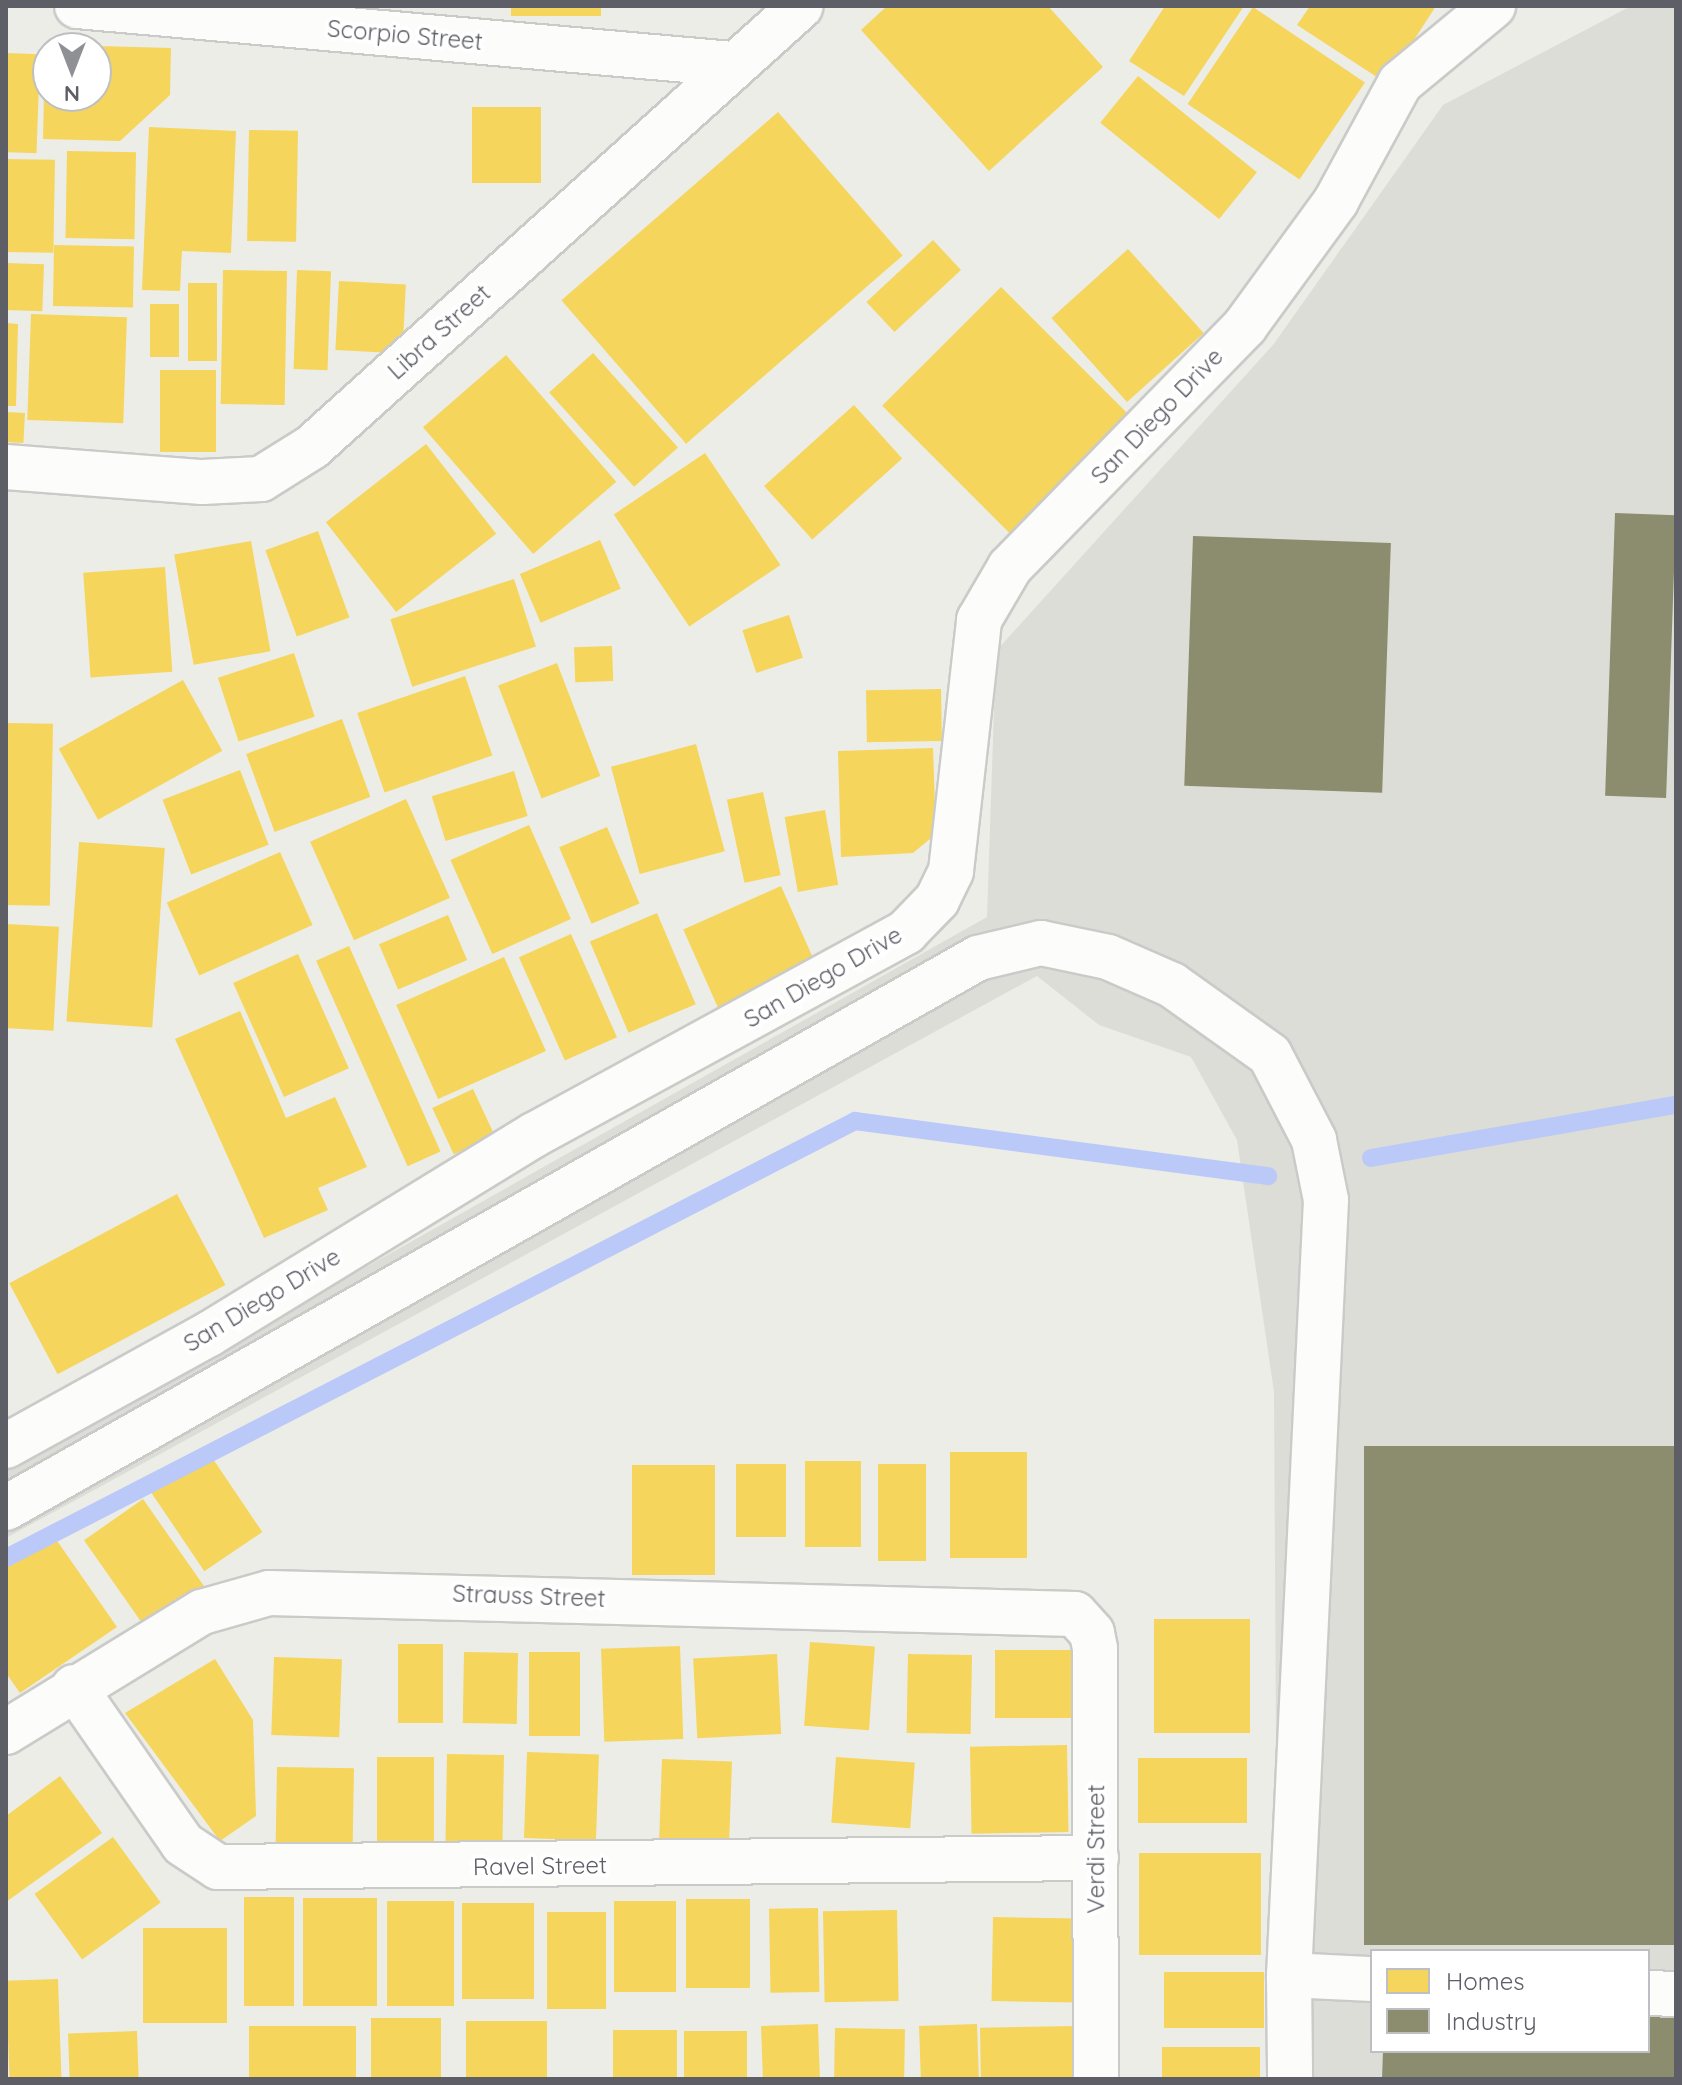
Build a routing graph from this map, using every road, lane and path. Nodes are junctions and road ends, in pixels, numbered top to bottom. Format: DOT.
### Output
graph roads {
  1 [pos="77,6"];
  2 [pos="801,6"];
  3 [pos="1493,6"];
  4 [pos="732,64"];
  5 [pos="6,467"];
  6 [pos="6,1446"];
  7 [pos="6,1508"];
  8 [pos="1085,1621"];
  9 [pos="74,1687"];
  10 [pos="6,1732"];
  11 [pos="1096,1858"];
  12 [pos="1289,1975"];
  13 [pos="1370,1979"];
  14 [pos="1650,1993"];
  15 [pos="1676,1994"];
  16 [pos="1096,2079"];
  17 [pos="1290,2079"];
  1 -- 4 [label="street, Scorpio Street"];
  2 -- 4 [label="street, Libra Street"];
  3 -- 6 [label="street, San Diego Drive"];
  4 -- 5 [label="street, Libra Street"];
  7 -- 12 [label="street"];
  8 -- 9 [label="street, Strauss Street"];
  8 -- 11 [label="street, Verdi Street"];
  9 -- 10 [label="street, Strauss Street"];
  9 -- 11 [label="street, Ravel Street"];
  11 -- 16 [label="street, Verdi Street"];
  12 -- 13 [label="street"];
  12 -- 17 [label="street"];
  14 -- 15 [label="street"];
}
